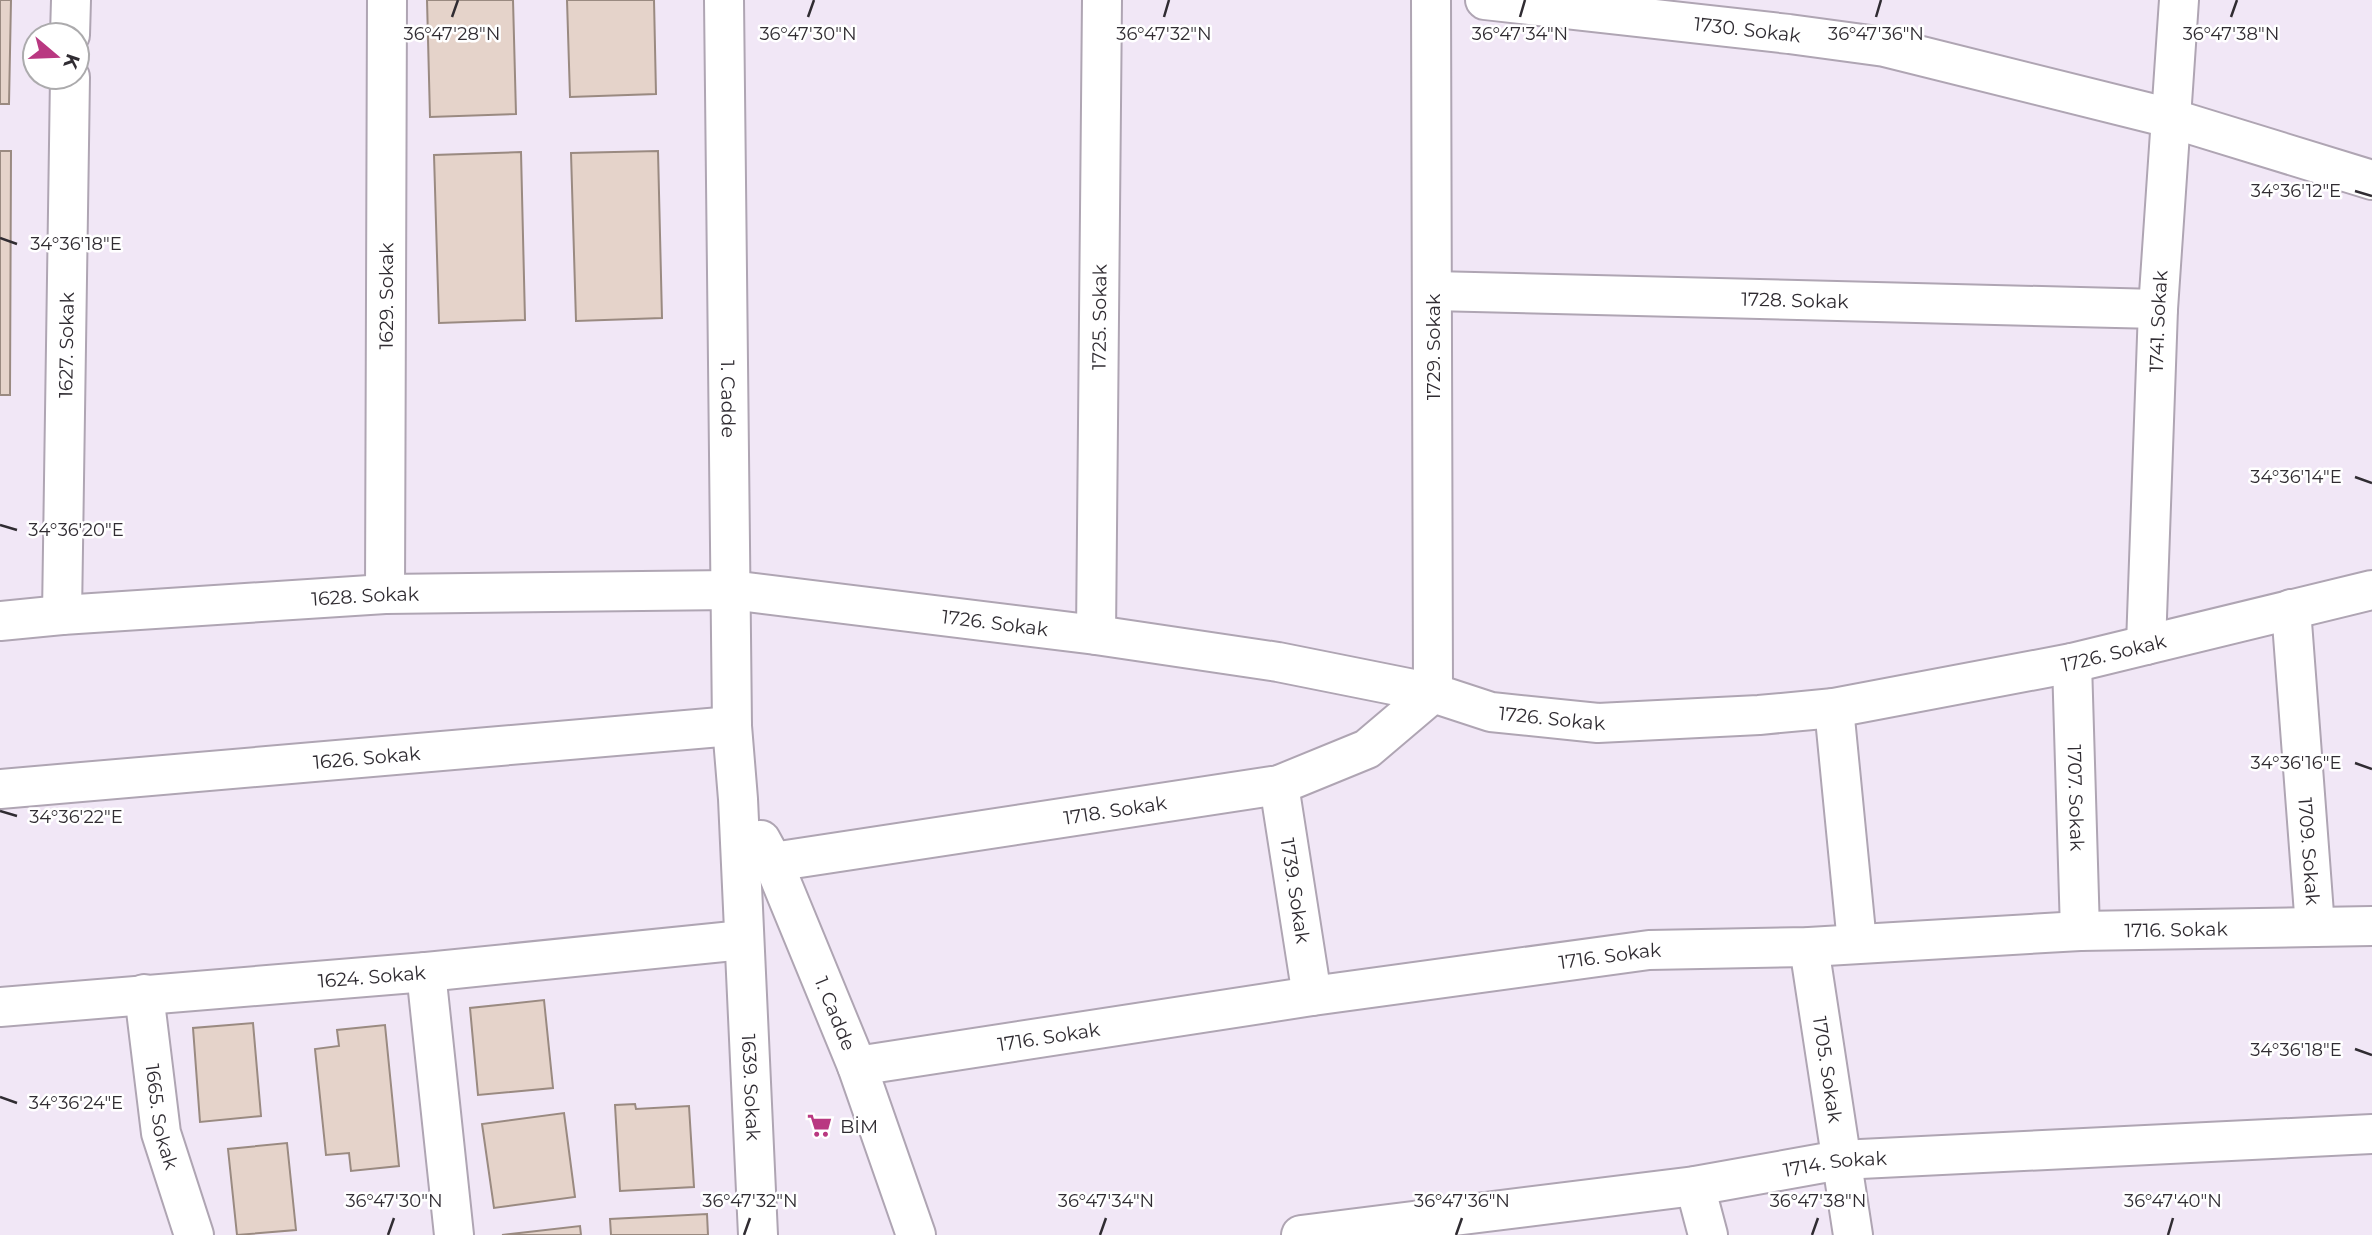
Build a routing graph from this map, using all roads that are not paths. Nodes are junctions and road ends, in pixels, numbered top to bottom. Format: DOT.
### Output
graph roads {
  1 [pos="71,0"];
  2 [pos="387,0"];
  3 [pos="724,0"];
  4 [pos="1102,0"];
  5 [pos="1432,0"];
  6 [pos="1485,0"];
  7 [pos="2179,0"];
  8 [pos="1788,17"];
  9 [pos="70,21"];
  10 [pos="69,91"];
  11 [pos="2170,118"];
  12 [pos="2372,180"];
  13 [pos="1433,291"];
  14 [pos="2158,309"];
  15 [pos="731,590"];
  16 [pos="2372,590"];
  17 [pos="385,594"];
  18 [pos="2291,610"];
  19 [pos="62,615"];
  20 [pos="0,621"];
  21 [pos="1096,635"];
  22 [pos="2147,645"];
  23 [pos="2072,663"];
  24 [pos="1433,693"];
  25 [pos="1834,708"];
  26 [pos="732,726"];
  27 [pos="1279,785"];
  28 [pos="0,789"];
  29 [pos="738,799"];
  30 [pos="773,862"];
  31 [pos="2372,926"];
  32 [pos="2315,927"];
  33 [pos="2080,932"];
  34 [pos="743,940"];
  35 [pos="1857,943"];
  36 [pos="1808,947"];
  37 [pos="426,972"];
  38 [pos="144,994"];
  39 [pos="1312,996"];
  40 [pos="0,1007"];
  41 [pos="857,1066"];
  42 [pos="2372,1134"];
  43 [pos="1840,1160"];
  44 [pos="1695,1186"];
  45 [pos="194,1235"];
  46 [pos="454,1235"];
  47 [pos="758,1235"];
  48 [pos="916,1235"];
  49 [pos="1301,1235"];
  50 [pos="1708,1235"];
  51 [pos="1853,1235"];
  1 -- 9 [label="street"];
  2 -- 17 [label="street, 1629. Sokak"];
  3 -- 15 [label="street, 1. Cadde"];
  4 -- 21 [label="street, 1725. Sokak"];
  5 -- 13 [label="street, 1729. Sokak"];
  6 -- 8 [label="street, 1730. Sokak"];
  7 -- 11 [label="street, 1741. Sokak"];
  8 -- 11 [label="street, 1730. Sokak"];
  10 -- 19 [label="street, 1627. Sokak"];
  11 -- 12 [label="street, 1730. Sokak"];
  11 -- 14 [label="street, 1741. Sokak"];
  13 -- 14 [label="street, 1728. Sokak"];
  13 -- 24 [label="street, 1729. Sokak"];
  14 -- 22 [label="street, 1741. Sokak"];
  15 -- 17 [label="street, 1628. Sokak"];
  15 -- 21 [label="street, 1726. Sokak"];
  15 -- 26 [label="street, 1. Cadde"];
  16 -- 18 [label="street, 1726. Sokak"];
  17 -- 19 [label="street, 1628. Sokak"];
  18 -- 22 [label="street, 1726. Sokak"];
  18 -- 32 [label="street, 1709. Sokak"];
  19 -- 20 [label="street, 1628. Sokak"];
  21 -- 24 [label="street, 1726. Sokak"];
  22 -- 23 [label="street, 1726. Sokak"];
  23 -- 25 [label="street, 1726. Sokak"];
  23 -- 33 [label="street, 1707. Sokak"];
  24 -- 25 [label="street, 1726. Sokak"];
  24 -- 27 [label="street, 1718. Sokak"];
  25 -- 35 [label="street"];
  26 -- 28 [label="street, 1626. Sokak"];
  26 -- 29 [label="street, 1. Cadde"];
  27 -- 30 [label="street, 1718. Sokak"];
  27 -- 39 [label="street, 1739. Sokak"];
  29 -- 30 [label="street, 1. Cadde"];
  29 -- 34 [label="street, 1. Cadde"];
  30 -- 41 [label="street, 1. Cadde"];
  31 -- 32 [label="street, 1716. Sokak"];
  32 -- 33 [label="street, 1716. Sokak"];
  33 -- 35 [label="street, 1716. Sokak"];
  34 -- 37 [label="street, 1624. Sokak"];
  34 -- 47 [label="street, 1639. Sokak"];
  35 -- 36 [label="street, 1716. Sokak"];
  36 -- 39 [label="street, 1716. Sokak"];
  36 -- 43 [label="street, 1705. Sokak"];
  37 -- 38 [label="street, 1624. Sokak"];
  37 -- 46 [label="street"];
  38 -- 40 [label="street, 1624. Sokak"];
  38 -- 45 [label="street, 1665. Sokak"];
  39 -- 41 [label="street, 1716. Sokak"];
  41 -- 48 [label="street, 1. Cadde"];
  42 -- 43 [label="street, 1714. Sokak"];
  43 -- 44 [label="street, 1714. Sokak"];
  43 -- 51 [label="street, 1705. Sokak"];
  44 -- 49 [label="street, 1714. Sokak"];
  44 -- 50 [label="street"];
}
